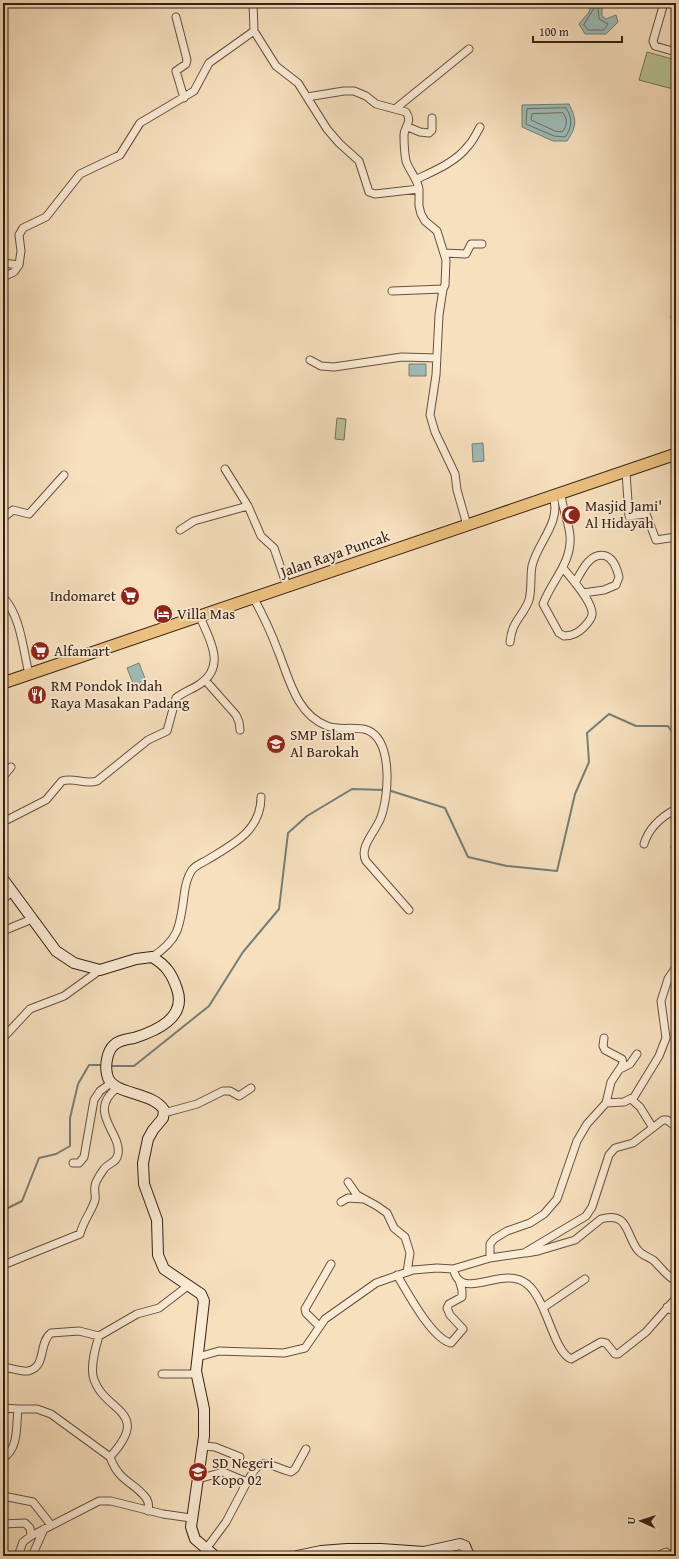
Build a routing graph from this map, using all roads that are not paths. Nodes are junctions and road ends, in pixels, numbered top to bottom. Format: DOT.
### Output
graph roads {
  1 [pos="253,3"];
  2 [pos="664,3"];
  3 [pos="176,17"];
  4 [pos="254,31"];
  5 [pos="469,49"];
  6 [pos="676,52"];
  7 [pos="307,97"];
  8 [pos="184,98"];
  9 [pos="395,109"];
  10 [pos="432,118"];
  11 [pos="408,127"];
  12 [pos="480,127"];
  13 [pos="417,179"];
  14 [pos="419,190"];
  15 [pos="482,244"];
  16 [pos="444,253"];
  17 [pos="3,263"];
  18 [pos="19,265"];
  19 [pos="3,277"];
  20 [pos="443,289"];
  21 [pos="392,291"];
  22 [pos="436,358"];
  23 [pos="310,360"];
  24 [pos="676,454"];
  25 [pos="225,469"];
  26 [pos="626,472"];
  27 [pos="64,475"];
  28 [pos="557,495"];
  29 [pos="248,506"];
  30 [pos="3,518"];
  31 [pos="467,525"];
  32 [pos="180,530"];
  33 [pos="676,537"];
  34 [pos="563,568"];
  35 [pos="575,583"];
  36 [pos="287,586"];
  37 [pos="582,593"];
  38 [pos="3,597"];
  39 [pos="253,597"];
  40 [pos="199,615"];
  41 [pos="510,642"];
  42 [pos="29,674"];
  43 [pos="205,680"];
  44 [pos="3,683"];
  45 [pos="240,730"];
  46 [pos="11,767"];
  47 [pos="3,777"];
  48 [pos="261,797"];
  49 [pos="676,809"];
  50 [pos="3,822"];
  51 [pos="644,844"];
  52 [pos="3,880"];
  53 [pos="12,892"];
  54 [pos="3,899"];
  55 [pos="409,910"];
  56 [pos="32,919"];
  57 [pos="3,931"];
  58 [pos="152,957"];
  59 [pos="676,967"];
  60 [pos="100,970"];
  61 [pos="3,1038"];
  62 [pos="604,1038"];
  63 [pos="637,1054"];
  64 [pos="622,1068"];
  65 [pos="114,1085"];
  66 [pos="251,1088"];
  67 [pos="631,1100"];
  68 [pos="606,1104"];
  69 [pos="164,1113"];
  70 [pos="675,1124"];
  71 [pos="653,1128"];
  72 [pos="73,1163"];
  73 [pos="348,1182"];
  74 [pos="365,1199"];
  75 [pos="341,1202"];
  76 [pos="524,1253"];
  77 [pos="490,1258"];
  78 [pos="3,1264"];
  79 [pos="331,1264"];
  80 [pos="453,1269"];
  81 [pos="407,1272"];
  82 [pos="397,1275"];
  83 [pos="585,1278"];
  84 [pos="458,1280"];
  85 [pos="676,1281"];
  86 [pos="189,1285"];
  87 [pos="676,1298"];
  88 [pos="544,1307"];
  89 [pos="667,1307"];
  90 [pos="676,1309"];
  91 [pos="319,1326"];
  92 [pos="99,1336"];
  93 [pos="198,1357"];
  94 [pos="3,1367"];
  95 [pos="162,1374"];
  96 [pos="197,1374"];
  97 [pos="3,1408"];
  98 [pos="18,1409"];
  99 [pos="203,1446"];
  100 [pos="306,1449"];
  101 [pos="110,1457"];
  102 [pos="240,1457"];
  103 [pos="3,1458"];
  104 [pos="198,1479"];
  105 [pos="247,1482"];
  106 [pos="3,1496"];
  107 [pos="148,1510"];
  108 [pos="191,1518"];
  109 [pos="3,1524"];
  110 [pos="51,1525"];
  111 [pos="44,1529"];
  112 [pos="31,1536"];
  113 [pos="206,1549"];
  114 [pos="380,1553"];
  115 [pos="18,1556"];
  116 [pos="32,1556"];
  117 [pos="215,1556"];
  118 [pos="297,1556"];
  119 [pos="469,1556"];
  120 [pos="657,1556"];
  121 [pos="670,1556"];
  1 -- 4 [label="street"];
  2 -- 6 [label="street"];
  3 -- 8 [label="street"];
  4 -- 7 [label="street"];
  4 -- 8 [label="street"];
  5 -- 9 [label="street"];
  7 -- 9 [label="street"];
  7 -- 14 [label="street"];
  8 -- 18 [label="street"];
  9 -- 11 [label="street"];
  10 -- 11 [label="street"];
  11 -- 13 [label="street"];
  12 -- 13 [label="street"];
  13 -- 14 [label="street"];
  14 -- 16 [label="street"];
  15 -- 16 [label="street"];
  16 -- 20 [label="street"];
  17 -- 18 [label="street"];
  18 -- 19 [label="street"];
  20 -- 21 [label="street"];
  20 -- 22 [label="street"];
  22 -- 23 [label="street"];
  22 -- 31 [label="street"];
  24 -- 26 [label="highway, Jalan Raya Puncak"];
  25 -- 29 [label="street"];
  26 -- 28 [label="highway, Jalan Raya Puncak"];
  26 -- 33 [label="street"];
  27 -- 30 [label="street"];
  28 -- 31 [label="highway, Jalan Raya Puncak"];
  28 -- 34 [label="street"];
  28 -- 41 [label="street"];
  29 -- 32 [label="street"];
  29 -- 36 [label="street"];
  31 -- 36 [label="highway, Jalan Raya Puncak"];
  34 -- 35 [label="street"];
  34 -- 37 [label="street"];
  35 -- 37 [label="street"];
  35 -- 37 [label="street"];
  36 -- 39 [label="highway, Jalan Raya Puncak"];
  38 -- 42 [label="street"];
  39 -- 40 [label="highway, Jalan Raya Puncak"];
  39 -- 55 [label="street"];
  40 -- 42 [label="highway, Jalan Raya Puncak"];
  40 -- 43 [label="street"];
  42 -- 44 [label="highway, Jalan Raya Puncak"];
  43 -- 45 [label="street"];
  43 -- 50 [label="street"];
  46 -- 47 [label="street"];
  48 -- 58 [label="street"];
  49 -- 51 [label="street"];
  52 -- 53 [label="main road"];
  53 -- 54 [label="street"];
  53 -- 56 [label="main road"];
  56 -- 57 [label="street"];
  56 -- 60 [label="main road"];
  58 -- 60 [label="main road"];
  58 -- 65 [label="main road"];
  59 -- 67 [label="street"];
  60 -- 61 [label="street"];
  62 -- 64 [label="street"];
  63 -- 64 [label="street"];
  64 -- 68 [label="street"];
  65 -- 69 [label="main road"];
  65 -- 72 [label="street"];
  65 -- 78 [label="street"];
  66 -- 69 [label="street"];
  67 -- 68 [label="street"];
  67 -- 71 [label="street"];
  68 -- 77 [label="street"];
  69 -- 86 [label="main road"];
  70 -- 71 [label="street"];
  71 -- 76 [label="street"];
  73 -- 74 [label="street"];
  74 -- 75 [label="street"];
  74 -- 81 [label="street"];
  76 -- 77 [label="street"];
  76 -- 85 [label="street"];
  77 -- 80 [label="street"];
  79 -- 91 [label="street"];
  80 -- 81 [label="street"];
  80 -- 84 [label="street"];
  81 -- 82 [label="street"];
  82 -- 84 [label="street"];
  82 -- 91 [label="street"];
  83 -- 88 [label="street"];
  84 -- 88 [label="street"];
  86 -- 92 [label="street"];
  86 -- 93 [label="main road"];
  87 -- 89 [label="street"];
  88 -- 89 [label="street"];
  89 -- 90 [label="street"];
  91 -- 93 [label="street"];
  92 -- 94 [label="street"];
  92 -- 101 [label="street"];
  93 -- 96 [label="main road"];
  95 -- 96 [label="street"];
  96 -- 99 [label="main road"];
  97 -- 98 [label="street"];
  98 -- 101 [label="street"];
  98 -- 103 [label="street"];
  99 -- 102 [label="street"];
  99 -- 104 [label="main road"];
  100 -- 105 [label="street"];
  101 -- 107 [label="street"];
  104 -- 105 [label="street"];
  104 -- 108 [label="main road"];
  105 -- 113 [label="street"];
  106 -- 110 [label="street"];
  107 -- 108 [label="street"];
  107 -- 110 [label="street"];
  108 -- 113 [label="main road"];
  109 -- 112 [label="street"];
  110 -- 111 [label="street"];
  111 -- 112 [label="street"];
  111 -- 116 [label="street"];
  112 -- 115 [label="street"];
  113 -- 117 [label="main road"];
  114 -- 118 [label="main road"];
  114 -- 119 [label="main road"];
  120 -- 121 [label="street"];
}
